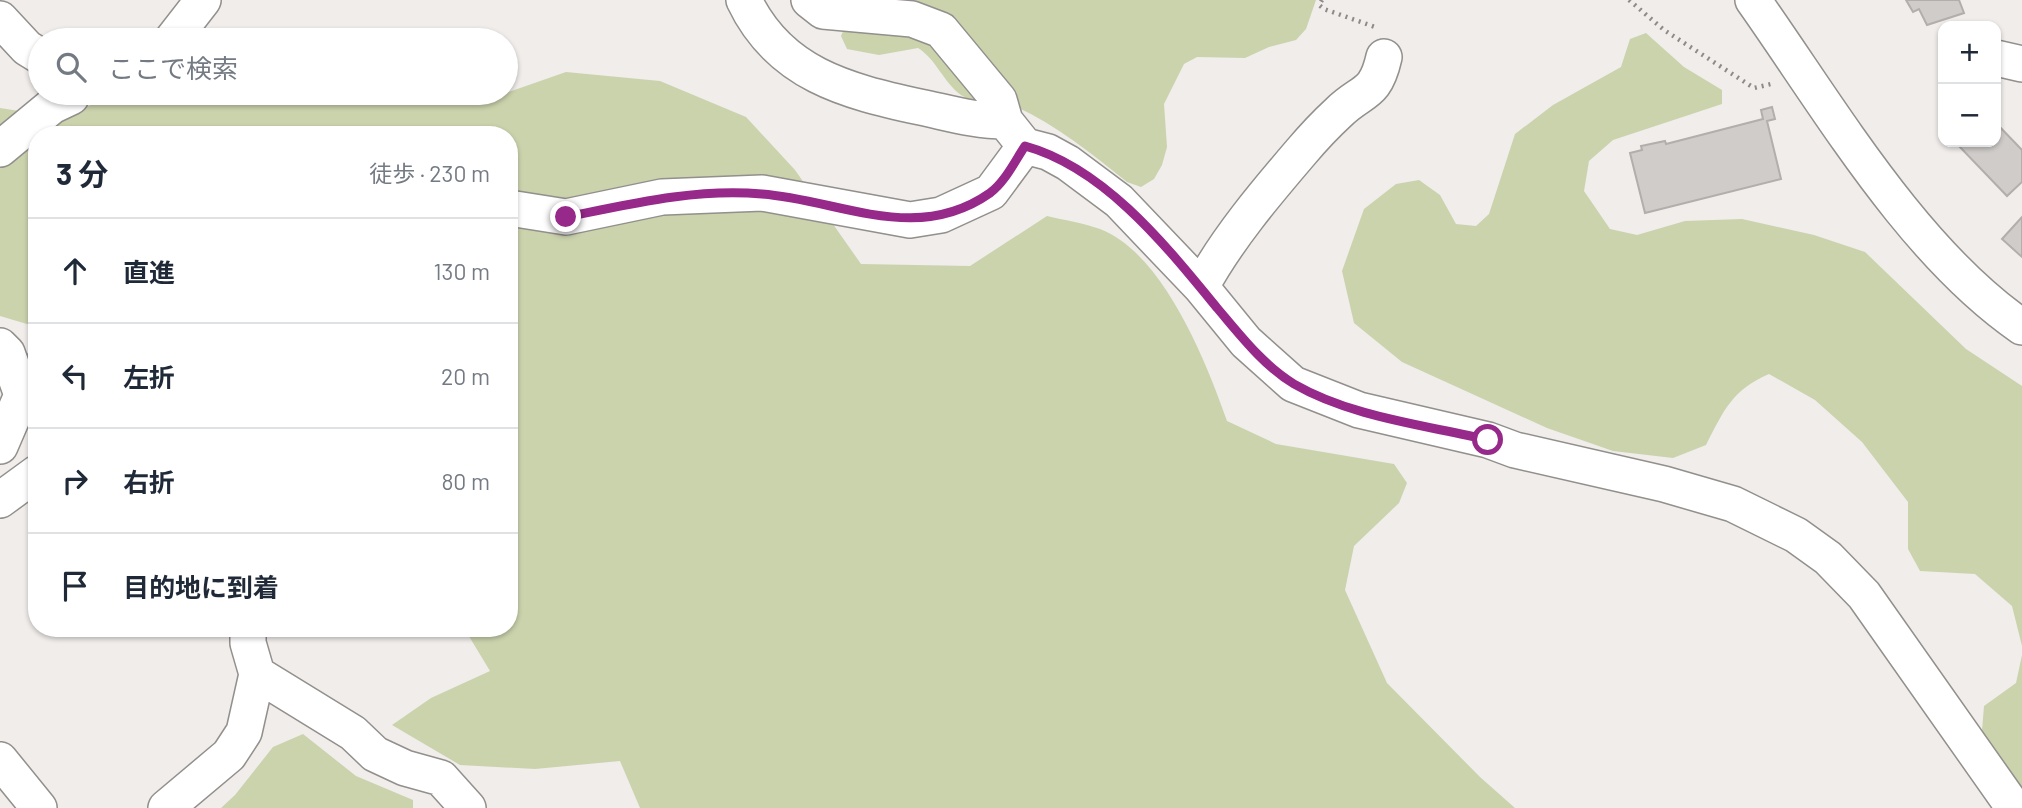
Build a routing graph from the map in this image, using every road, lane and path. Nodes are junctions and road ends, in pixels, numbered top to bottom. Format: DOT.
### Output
graph roads {
  1 [pos="203,0"];
  2 [pos="744,0"];
  3 [pos="809,0"];
  4 [pos="1322,0"];
  5 [pos="1629,0"];
  6 [pos="1753,0"];
  7 [pos="0,19"];
  8 [pos="181,28"];
  9 [pos="28,49"];
  10 [pos="1384,57"];
  11 [pos="2001,59"];
  12 [pos="2022,64"];
  13 [pos="1772,84"];
  14 [pos="54,105"];
  15 [pos="1015,133"];
  16 [pos="0,149"];
  17 [pos="518,209"];
  18 [pos="1201,287"];
  19 [pos="2022,327"];
  20 [pos="0,346"];
  21 [pos="0,446"];
  22 [pos="28,480"];
  23 [pos="0,500"];
  24 [pos="248,637"];
  25 [pos="257,674"];
  26 [pos="0,760"];
  27 [pos="39,808"];
  28 [pos="166,808"];
  29 [pos="468,808"];
  30 [pos="2014,808"];
  1 -- 8 [label="street"];
  2 -- 15 [label="street"];
  3 -- 15 [label="street"];
  4 -- 10 [label="path"];
  5 -- 13 [label="path"];
  6 -- 19 [label="street"];
  7 -- 9 [label="street"];
  10 -- 18 [label="street"];
  11 -- 12 [label="street"];
  14 -- 16 [label="street"];
  15 -- 17 [label="street"];
  15 -- 18 [label="street"];
  18 -- 30 [label="street"];
  20 -- 21 [label="street"];
  22 -- 23 [label="street"];
  24 -- 25 [label="street"];
  25 -- 28 [label="street"];
  25 -- 29 [label="street"];
  26 -- 27 [label="street"];
}
